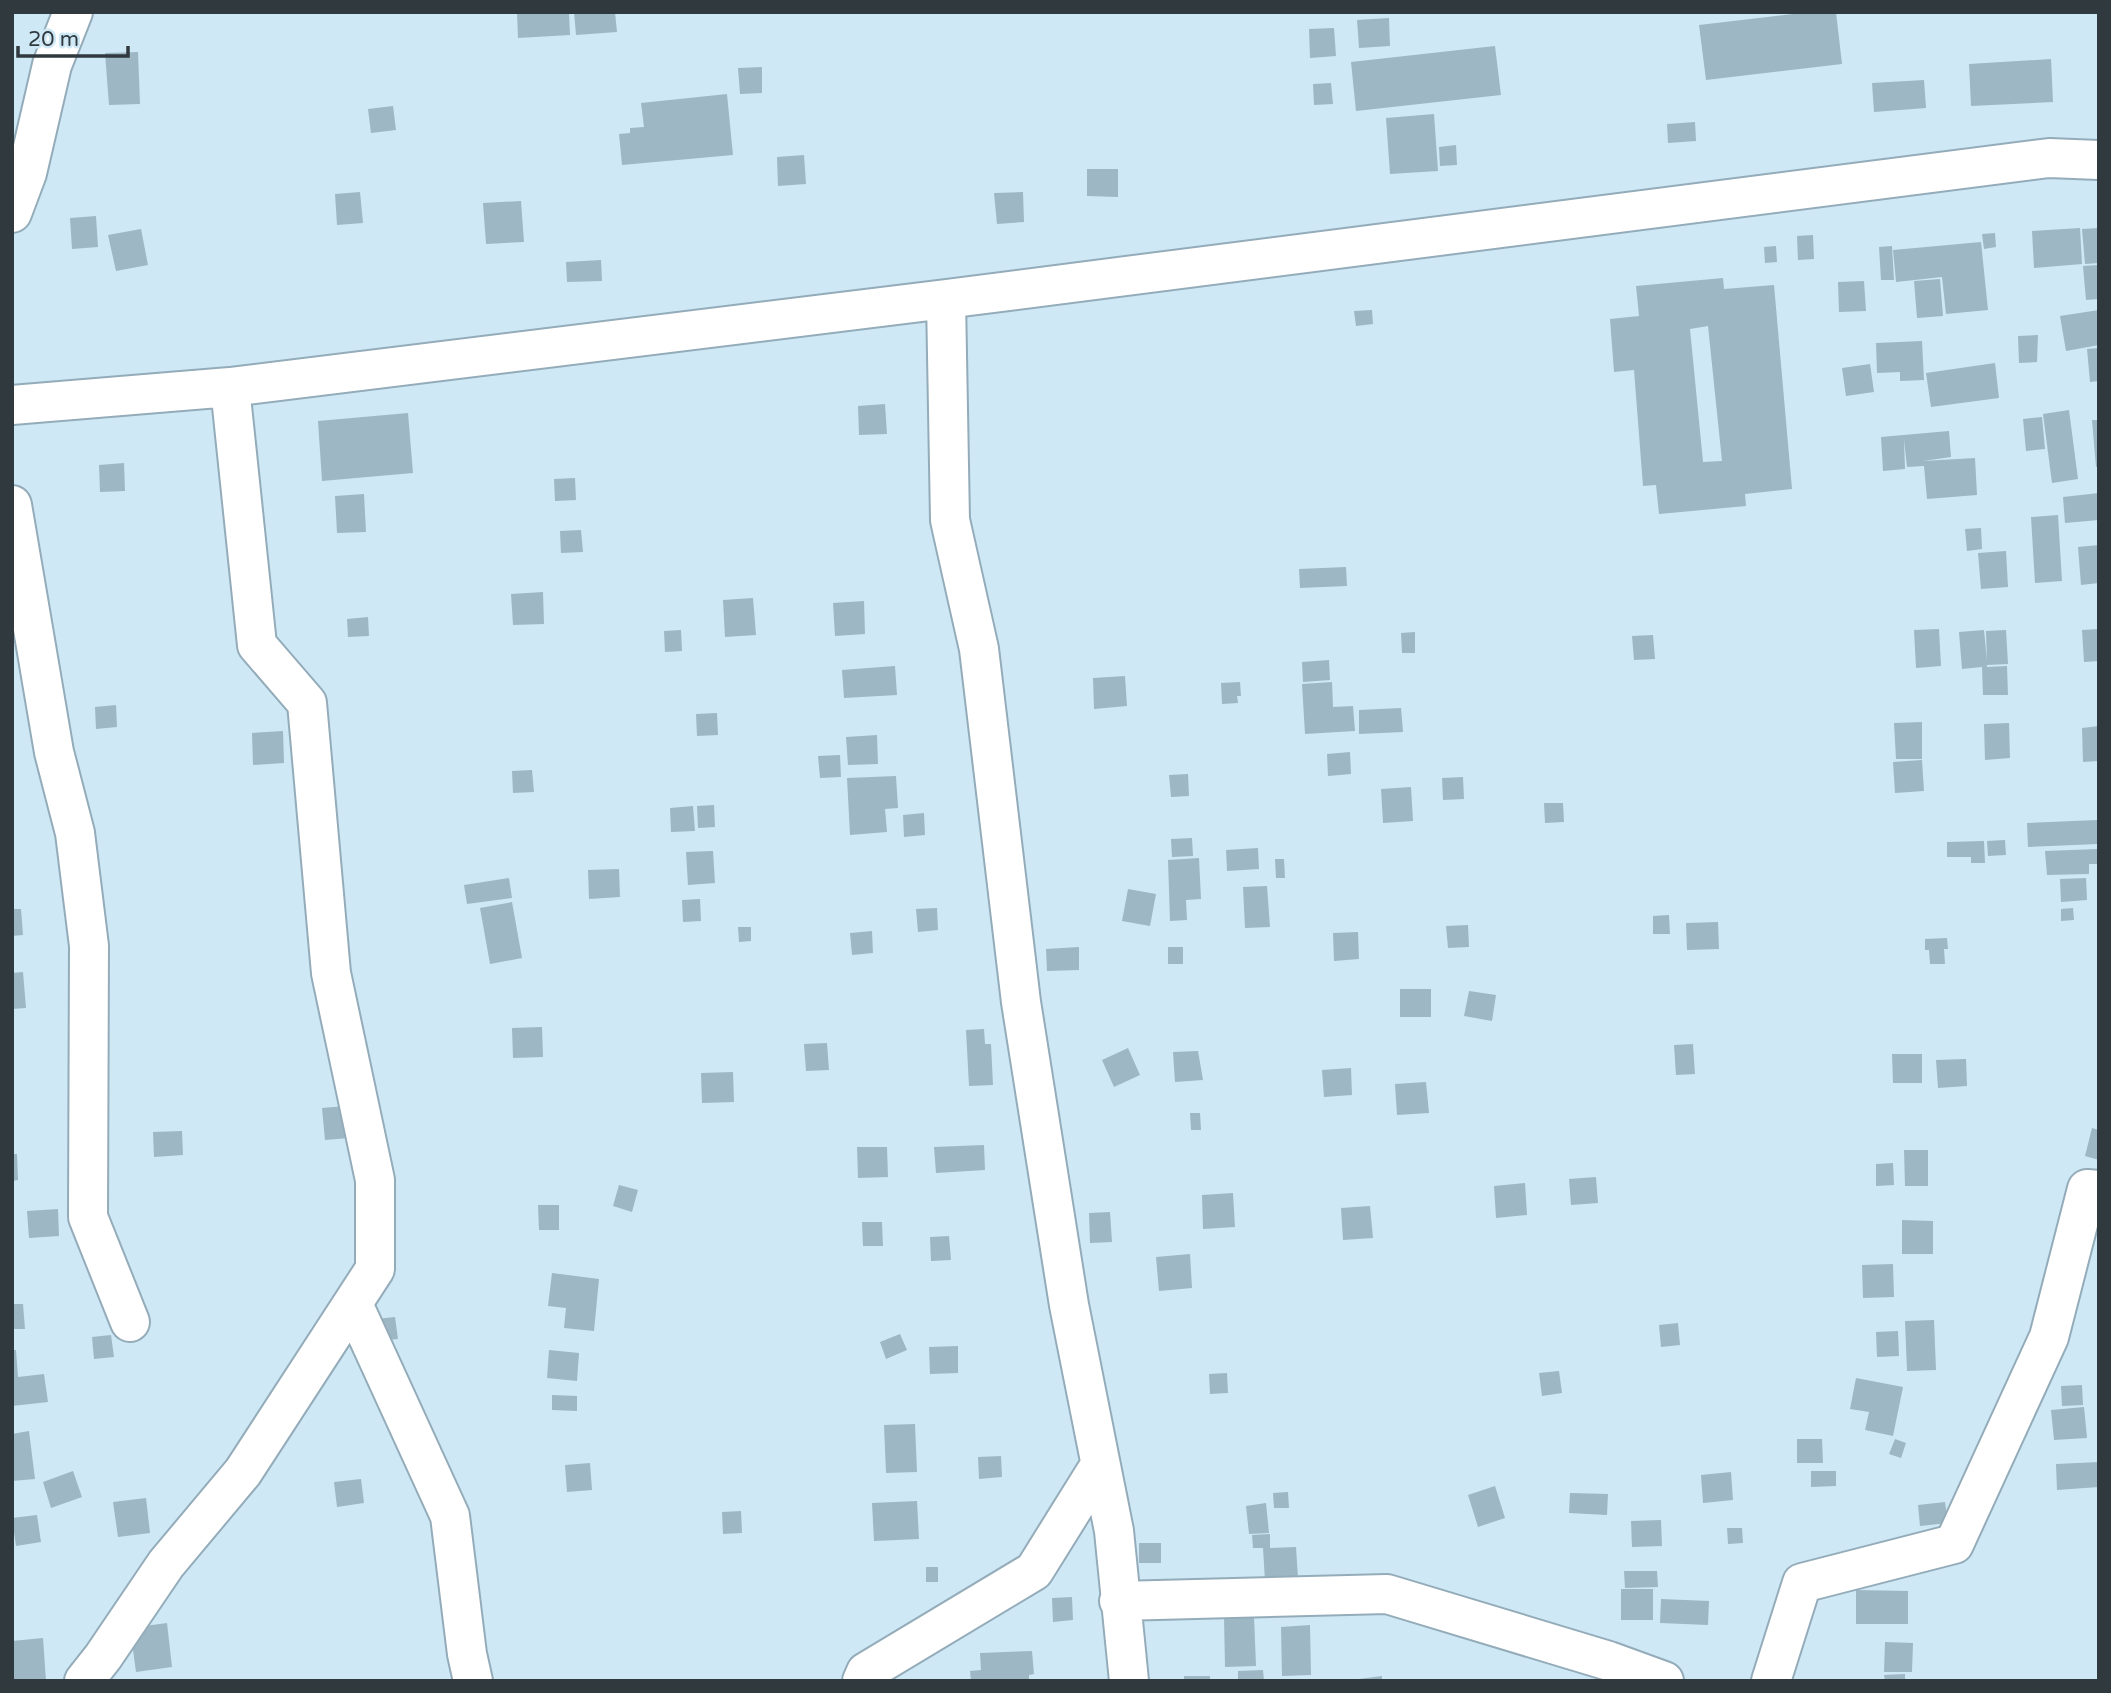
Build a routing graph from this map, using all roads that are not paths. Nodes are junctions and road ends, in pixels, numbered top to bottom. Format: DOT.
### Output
graph roads {
  1 [pos="73,12"];
  2 [pos="2099,160"];
  3 [pos="12,213"];
  4 [pos="946,299"];
  5 [pos="230,387"];
  6 [pos="12,405"];
  7 [pos="12,505"];
  8 [pos="2099,1190"];
  9 [pos="353,1304"];
  10 [pos="130,1322"];
  11 [pos="1100,1465"];
  12 [pos="1119,1601"];
  13 [pos="84,1681"];
  14 [pos="473,1681"];
  15 [pos="862,1681"];
  16 [pos="1129,1681"];
  17 [pos="1664,1681"];
  18 [pos="1771,1681"];
  1 -- 3 [label="street"];
  2 -- 4 [label="street"];
  4 -- 5 [label="street"];
  4 -- 11 [label="street"];
  5 -- 6 [label="street"];
  5 -- 9 [label="street"];
  7 -- 10 [label="street"];
  8 -- 18 [label="street"];
  9 -- 13 [label="street"];
  9 -- 14 [label="street"];
  11 -- 12 [label="street"];
  11 -- 15 [label="street"];
  12 -- 16 [label="street"];
  12 -- 17 [label="street"];
}
